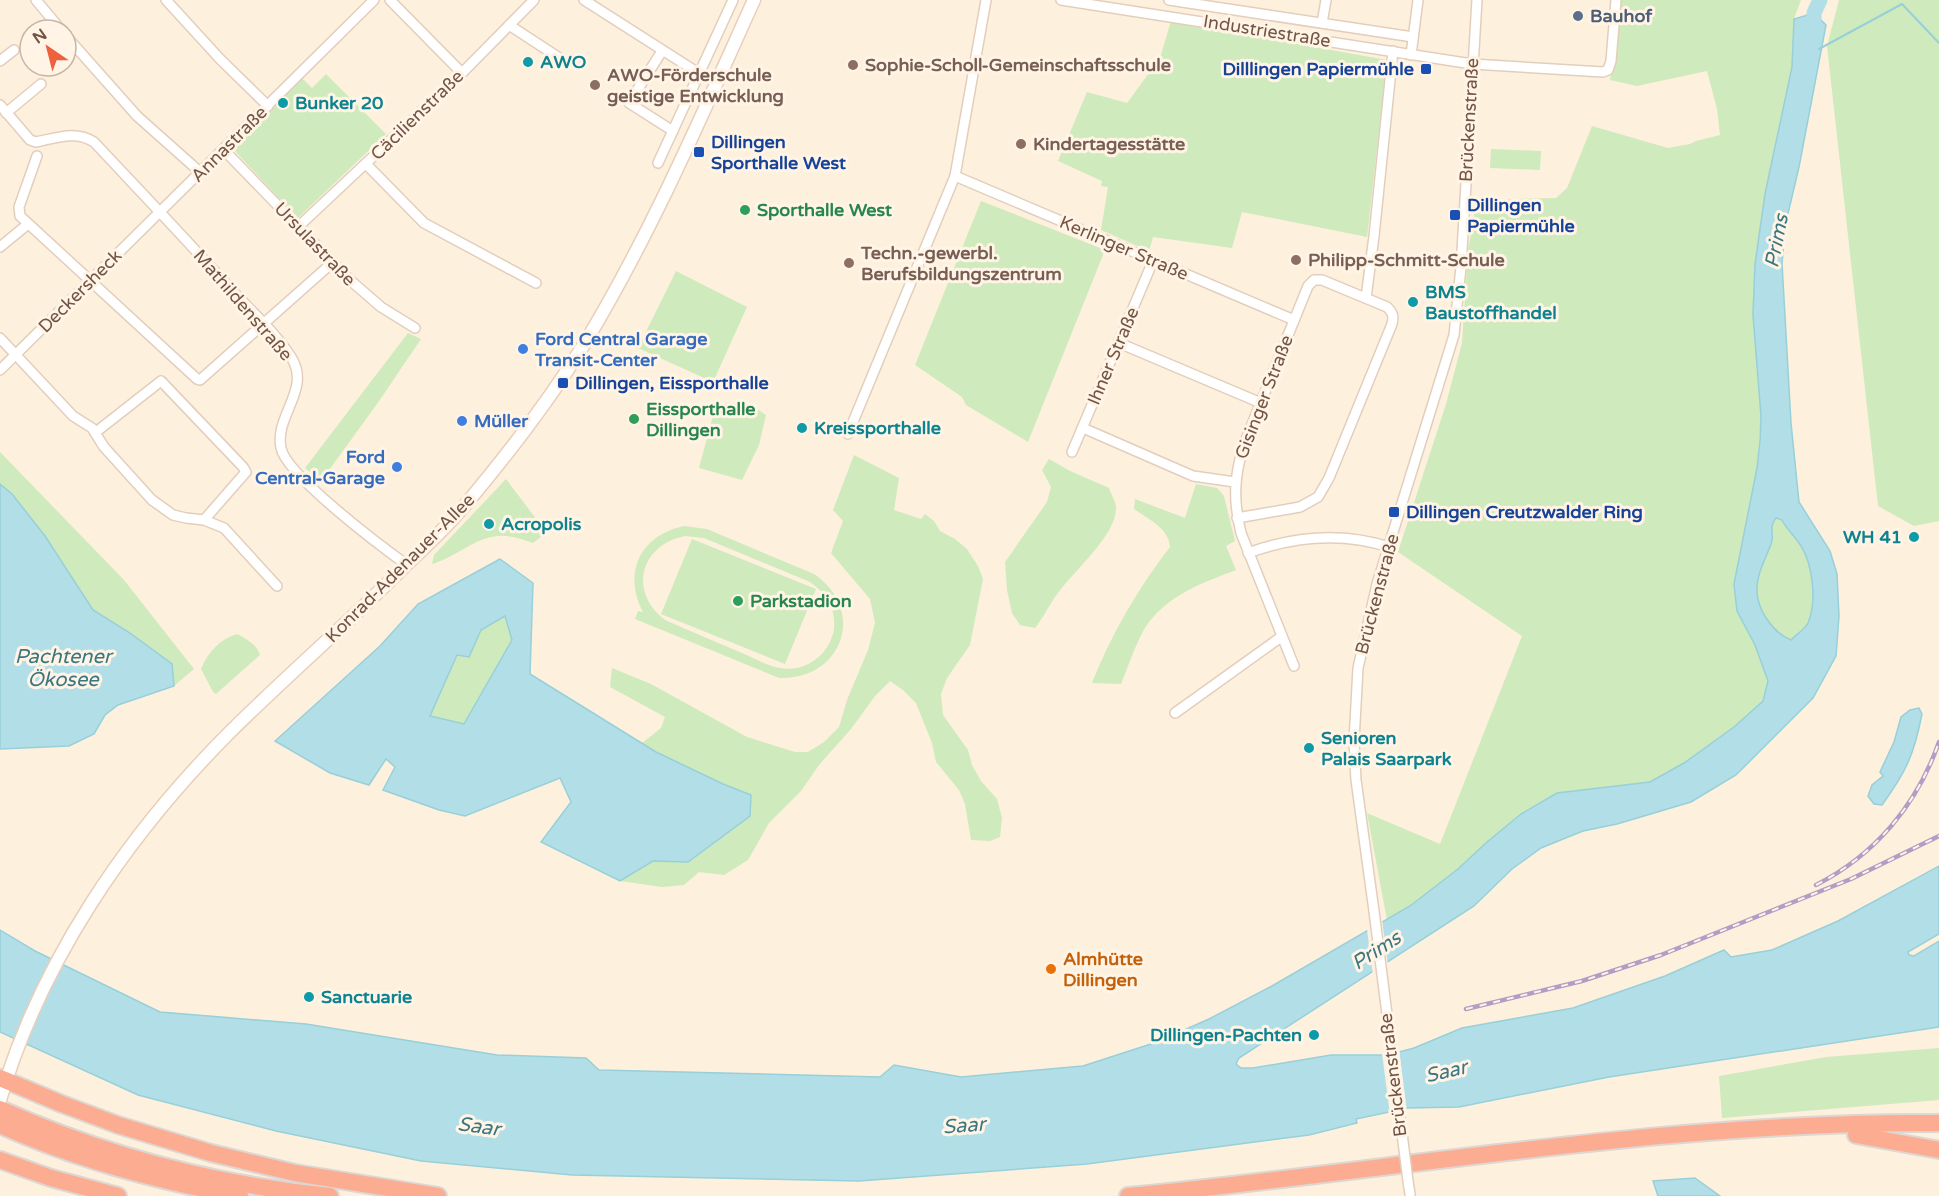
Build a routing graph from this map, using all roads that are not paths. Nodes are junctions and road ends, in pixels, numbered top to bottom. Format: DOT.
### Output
graph roads {
  1 [pos="36,0"];
  2 [pos="166,0"];
  3 [pos="357,0"];
  4 [pos="374,0"];
  5 [pos="390,0"];
  6 [pos="534,0"];
  7 [pos="584,0"];
  8 [pos="733,0"];
  9 [pos="754,0"];
  10 [pos="986,0"];
  11 [pos="1061,0"];
  12 [pos="1169,0"];
  13 [pos="1326,0"];
  14 [pos="1418,0"];
  15 [pos="1477,0"];
  16 [pos="1616,0"];
  17 [pos="1204,2"];
  18 [pos="365,9"];
  19 [pos="51,18"];
  20 [pos="1322,23"];
  21 [pos="509,25"];
  22 [pos="1413,37"];
  23 [pos="14,50"];
  24 [pos="78,50"];
  25 [pos="662,51"];
  26 [pos="1393,51"];
  27 [pos="1411,55"];
  28 [pos="561,59"];
  29 [pos="0,61"];
  30 [pos="1472,64"];
  31 [pos="462,73"];
  32 [pos="700,74"];
  33 [pos="41,84"];
  34 [pos="268,106"];
  35 [pos="3,109"];
  36 [pos="673,130"];
  37 [pos="224,150"];
  38 [pos="37,156"];
  39 [pos="658,163"];
  40 [pos="366,164"];
  41 [pos="200,172"];
  42 [pos="955,176"];
  43 [pos="160,212"];
  44 [pos="28,224"];
  45 [pos="298,227"];
  46 [pos="0,247"];
  47 [pos="1153,261"];
  48 [pos="332,263"];
  49 [pos="90,282"];
  50 [pos="536,283"];
  51 [pos="1366,298"];
  52 [pos="1294,320"];
  53 [pos="264,325"];
  54 [pos="415,328"];
  55 [pos="0,338"];
  56 [pos="1119,343"];
  57 [pos="15,356"];
  58 [pos="0,370"];
  59 [pos="1261,403"];
  60 [pos="1083,428"];
  61 [pos="96,432"];
  62 [pos="848,434"];
  63 [pos="1072,452"];
  64 [pos="1235,482"];
  65 [pos="1237,518"];
  66 [pos="204,520"];
  67 [pos="1389,547"];
  68 [pos="1248,553"];
  69 [pos="406,565"];
  70 [pos="277,586"];
  71 [pos="1281,637"];
  72 [pos="1294,666"];
  73 [pos="1175,713"];
  74 [pos="4,1080"];
  75 [pos="0,1100"];
  76 [pos="0,1108"];
  77 [pos="1939,1123"];
  78 [pos="0,1125"];
  79 [pos="1939,1134"];
  80 [pos="1856,1135"];
  81 [pos="1939,1150"];
  82 [pos="0,1160"];
  83 [pos="1410,1194"];
  84 [pos="118,1196"];
  85 [pos="240,1196"];
  86 [pos="330,1196"];
  87 [pos="438,1196"];
  88 [pos="1128,1196"];
  89 [pos="1232,1196"];
  1 -- 19 [label="street"];
  2 -- 34 [label="street"];
  3 -- 18 [label="street"];
  4 -- 18 [label="street, Annastraße"];
  5 -- 31 [label="street"];
  6 -- 21 [label="street, Cäcilienstraße"];
  7 -- 25 [label="street"];
  8 -- 32 [label="street"];
  9 -- 69 [label="street, Konrad-Adenauer-Allee"];
  10 -- 42 [label="street"];
  11 -- 26 [label="street, Industriestraße"];
  12 -- 17 [label="street"];
  13 -- 20 [label="street"];
  14 -- 22 [label="street"];
  15 -- 30 [label="street, Brückenstraße"];
  16 -- 30 [label="street, Industriestraße"];
  17 -- 20 [label="street"];
  18 -- 34 [label="street, Annastraße"];
  20 -- 22 [label="street"];
  21 -- 28 [label="street"];
  21 -- 31 [label="street, Cäcilienstraße"];
  22 -- 27 [label="street"];
  23 -- 29 [label="street"];
  24 -- 41 [label="street"];
  25 -- 32 [label="street"];
  25 -- 36 [label="street"];
  26 -- 27 [label="street, Industriestraße"];
  26 -- 51 [label="street"];
  27 -- 30 [label="street, Industriestraße"];
  30 -- 67 [label="street, Brückenstraße"];
  31 -- 40 [label="street, Cäcilienstraße"];
  32 -- 36 [label="street"];
  33 -- 35 [label="street"];
  34 -- 37 [label="street, Annastraße"];
  35 -- 43 [label="street, Mathildenstraße"];
  36 -- 39 [label="street"];
  37 -- 41 [label="street, Annastraße"];
  37 -- 45 [label="street, Ursulastraße"];
  38 -- 44 [label="street"];
  40 -- 45 [label="street, Cäcilienstraße"];
  40 -- 50 [label="street"];
  41 -- 43 [label="street, Annastraße"];
  42 -- 47 [label="street, Kerlinger Straße"];
  42 -- 62 [label="street"];
  43 -- 49 [label="street, Deckersheck"];
  43 -- 53 [label="street, Mathildenstraße"];
  44 -- 46 [label="street"];
  44 -- 49 [label="street"];
  45 -- 48 [label="street, Ursulastraße"];
  47 -- 52 [label="street, Kerlinger Straße"];
  47 -- 56 [label="street, Ihner Straße"];
  48 -- 53 [label="street"];
  48 -- 54 [label="street, Ursulastraße"];
  49 -- 53 [label="street"];
  49 -- 57 [label="street, Deckersheck"];
  51 -- 52 [label="street, Gisinger Straße"];
  51 -- 65 [label="street"];
  52 -- 59 [label="street, Gisinger Straße"];
  53 -- 69 [label="street, Mathildenstraße"];
  55 -- 57 [label="street"];
  56 -- 59 [label="street"];
  56 -- 60 [label="street, Ihner Straße"];
  57 -- 58 [label="street, Deckersheck"];
  57 -- 61 [label="street"];
  59 -- 64 [label="street, Gisinger Straße"];
  60 -- 63 [label="street, Ihner Straße"];
  60 -- 64 [label="street"];
  61 -- 66 [label="street"];
  61 -- 66 [label="street"];
  64 -- 65 [label="street, Gisinger Straße"];
  65 -- 68 [label="street, Gisinger Straße"];
  66 -- 70 [label="street"];
  67 -- 68 [label="street"];
  67 -- 83 [label="street, Brückenstraße, bridge"];
  68 -- 71 [label="street, Gisinger Straße"];
  69 -- 74 [label="street, Konrad-Adenauer-Allee"];
  71 -- 72 [label="street, Gisinger Straße"];
  71 -- 73 [label="street"];
  74 -- 75 [label="street, Konrad-Adenauer-Allee"];
  74 -- 87 [label="highway"];
  76 -- 86 [label="highway"];
  77 -- 88 [label="highway"];
  78 -- 85 [label="highway"];
  79 -- 80 [label="highway"];
  80 -- 81 [label="highway"];
  80 -- 89 [label="highway"];
  82 -- 84 [label="highway"];
}
